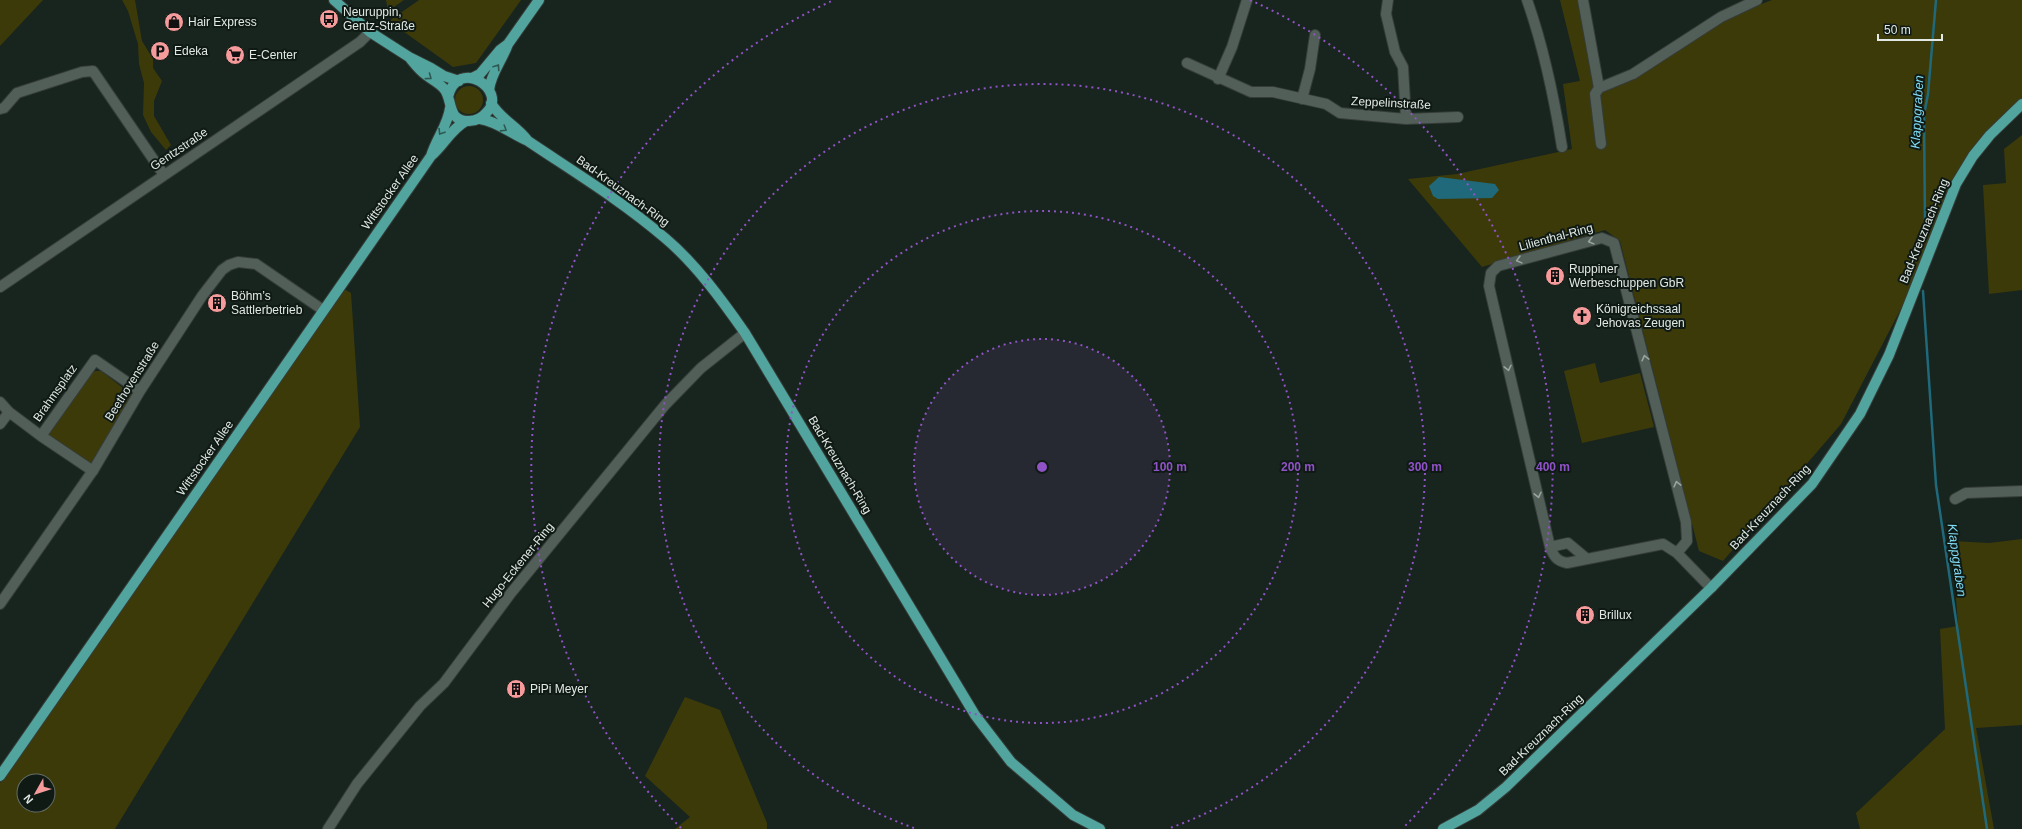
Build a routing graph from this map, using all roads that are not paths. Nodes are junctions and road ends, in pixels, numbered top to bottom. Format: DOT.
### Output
graph roads {
  1 [pos="334,0"];
  2 [pos="539,0"];
  3 [pos="1247,0"];
  4 [pos="1388,0"];
  5 [pos="1527,0"];
  6 [pos="1584,0"];
  7 [pos="1757,0"];
  8 [pos="370,32"];
  9 [pos="1315,35"];
  10 [pos="508,44"];
  11 [pos="409,57"];
  12 [pos="1187,63"];
  13 [pos="472,78"];
  14 [pos="1218,78"];
  15 [pos="459,81"];
  16 [pos="1599,88"];
  17 [pos="489,90"];
  18 [pos="448,97"];
  19 [pos="1302,99"];
  20 [pos="492,103"];
  21 [pos="2022,104"];
  22 [pos="450,108"];
  23 [pos="0,110"];
  24 [pos="1458,117"];
  25 [pos="1406,118"];
  26 [pos="480,119"];
  27 [pos="466,121"];
  28 [pos="528,141"];
  29 [pos="1601,144"];
  30 [pos="1562,147"];
  31 [pos="431,156"];
  32 [pos="164,175"];
  33 [pos="0,287"];
  34 [pos="323,310"];
  35 [pos="745,333"];
  36 [pos="140,391"];
  37 [pos="0,402"];
  38 [pos="9,412"];
  39 [pos="0,424"];
  40 [pos="41,436"];
  41 [pos="93,471"];
  42 [pos="2022,491"];
  43 [pos="1955,499"];
  44 [pos="1550,547"];
  45 [pos="1677,553"];
  46 [pos="1586,558"];
  47 [pos="1711,588"];
  48 [pos="0,604"];
  49 [pos="0,776"];
  50 [pos="328,829"];
  51 [pos="1100,829"];
  52 [pos="1443,829"];
  1 -- 8 [label="main road"];
  2 -- 10 [label="main road"];
  3 -- 14 [label="street"];
  4 -- 25 [label="street"];
  5 -- 30 [label="street"];
  6 -- 16 [label="street"];
  7 -- 16 [label="street"];
  8 -- 11 [label="main road"];
  8 -- 32 [label="street, Gentzstraße"];
  9 -- 19 [label="street"];
  10 -- 13 [label="main road"];
  17 -- 10 [label="main road, one-way"];
  11 -- 15 [label="main road"];
  11 -- 18 [label="main road, one-way"];
  12 -- 14 [label="street, Zeppelinstraße"];
  13 -- 15 [label="main road"];
  13 -- 17 [label="main road"];
  14 -- 19 [label="street, Zeppelinstraße"];
  15 -- 18 [label="main road"];
  16 -- 29 [label="street"];
  17 -- 20 [label="main road"];
  18 -- 22 [label="main road"];
  19 -- 25 [label="street, Zeppelinstraße"];
  20 -- 26 [label="main road"];
  20 -- 28 [label="main road, Bad-Kreuznach-Ring"];
  21 -- 47 [label="main road, Bad-Kreuznach-Ring"];
  22 -- 27 [label="main road"];
  22 -- 31 [label="main road, one-way"];
  23 -- 32 [label="street"];
  24 -- 25 [label="street, Zeppelinstraße"];
  26 -- 27 [label="main road"];
  26 -- 28 [label="main road, Bad-Kreuznach-Ring, one-way"];
  27 -- 31 [label="main road"];
  28 -- 35 [label="main road, Bad-Kreuznach-Ring"];
  31 -- 34 [label="main road, Wittstocker Allee"];
  32 -- 33 [label="street, Gentzstraße"];
  34 -- 36 [label="street, Beethovenstraße"];
  34 -- 49 [label="main road, Wittstocker Allee"];
  35 -- 50 [label="street, Hugo-Eckener-Ring"];
  35 -- 51 [label="main road, Bad-Kreuznach-Ring"];
  36 -- 40 [label="street, Brahmsplatz"];
  36 -- 41 [label="street, Beethovenstraße"];
  37 -- 38 [label="street"];
  38 -- 39 [label="street"];
  38 -- 40 [label="street"];
  40 -- 41 [label="street, Brahmsplatz"];
  41 -- 48 [label="street, Beethovenstraße"];
  42 -- 43 [label="street"];
  45 -- 44 [label="street, Lilienthal-Ring, one-way"];
  44 -- 46 [label="street"];
  44 -- 46 [label="street, Lilienthal-Ring"];
  45 -- 46 [label="street, Lilienthal-Ring"];
  45 -- 47 [label="street, Lilienthal-Ring"];
  47 -- 52 [label="main road, Bad-Kreuznach-Ring"];
}
